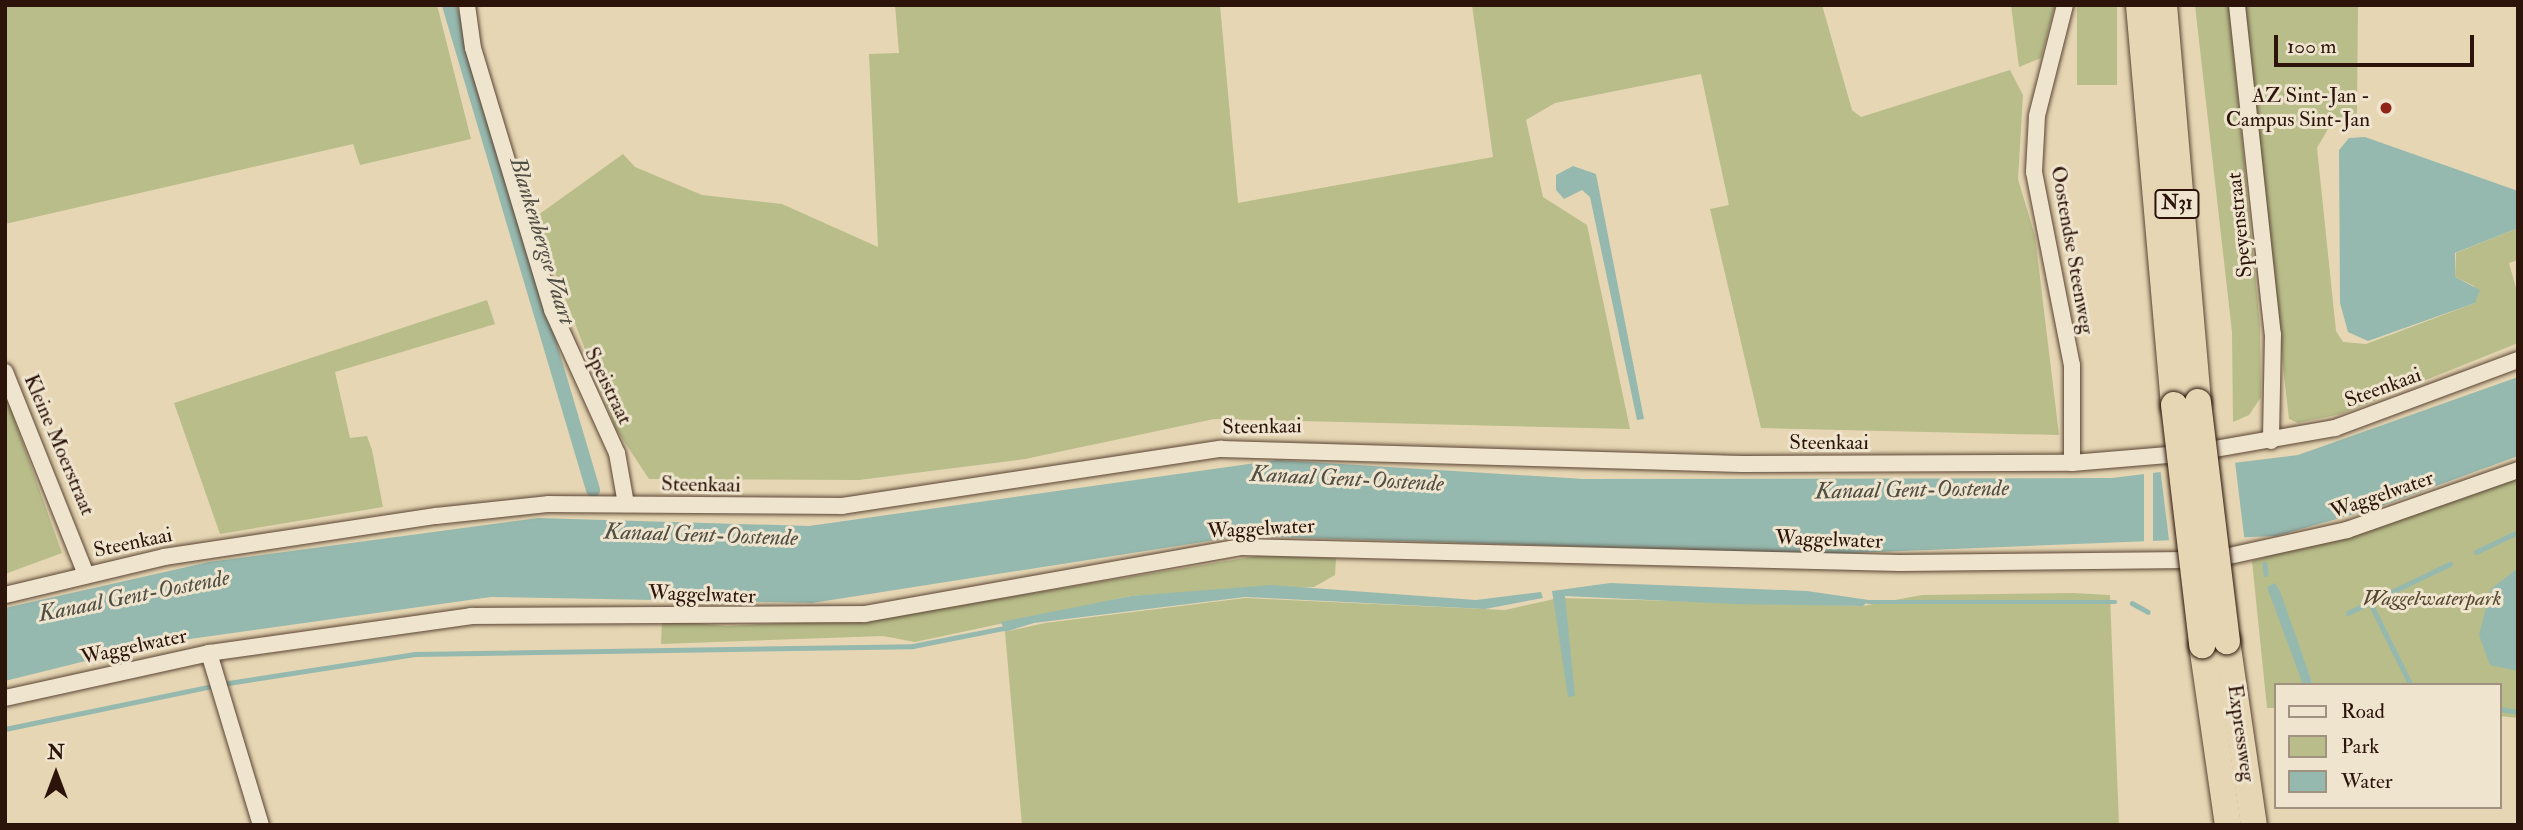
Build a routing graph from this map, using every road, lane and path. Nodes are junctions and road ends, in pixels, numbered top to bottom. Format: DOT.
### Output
graph roads {
  1 [pos="467,5"];
  2 [pos="2065,5"];
  3 [pos="2139,5"];
  4 [pos="2164,5"];
  5 [pos="2237,5"];
  6 [pos="2518,360"];
  7 [pos="5,372"];
  8 [pos="2186,404"];
  9 [pos="2271,441"];
  10 [pos="2072,463"];
  11 [pos="2518,470"];
  12 [pos="626,504"];
  13 [pos="86,575"];
  14 [pos="5,595"];
  15 [pos="2215,643"];
  16 [pos="209,653"];
  17 [pos="5,698"];
  18 [pos="261,825"];
  19 [pos="2228,825"];
  20 [pos="2254,825"];
  1 -- 12 [label="street, Speistraat"];
  2 -- 10 [label="street, Oostendse Steenweg"];
  3 -- 8 [label="highway, N31"];
  4 -- 8 [label="highway, N31"];
  5 -- 9 [label="street, Speyenstraat"];
  6 -- 9 [label="street, Steenkaai"];
  7 -- 13 [label="street, Kleine Moerstraat"];
  8 -- 15 [label="highway, N31, bridge"];
  9 -- 10 [label="street, Steenkaai"];
  10 -- 12 [label="street, Steenkaai"];
  11 -- 16 [label="street, Waggelwater"];
  12 -- 13 [label="street, Steenkaai"];
  13 -- 14 [label="street, Steenkaai"];
  15 -- 19 [label="highway, Expressweg / N31"];
  15 -- 20 [label="highway, Expressweg / N31"];
  16 -- 17 [label="street, Waggelwater"];
  16 -- 18 [label="street"];
}
